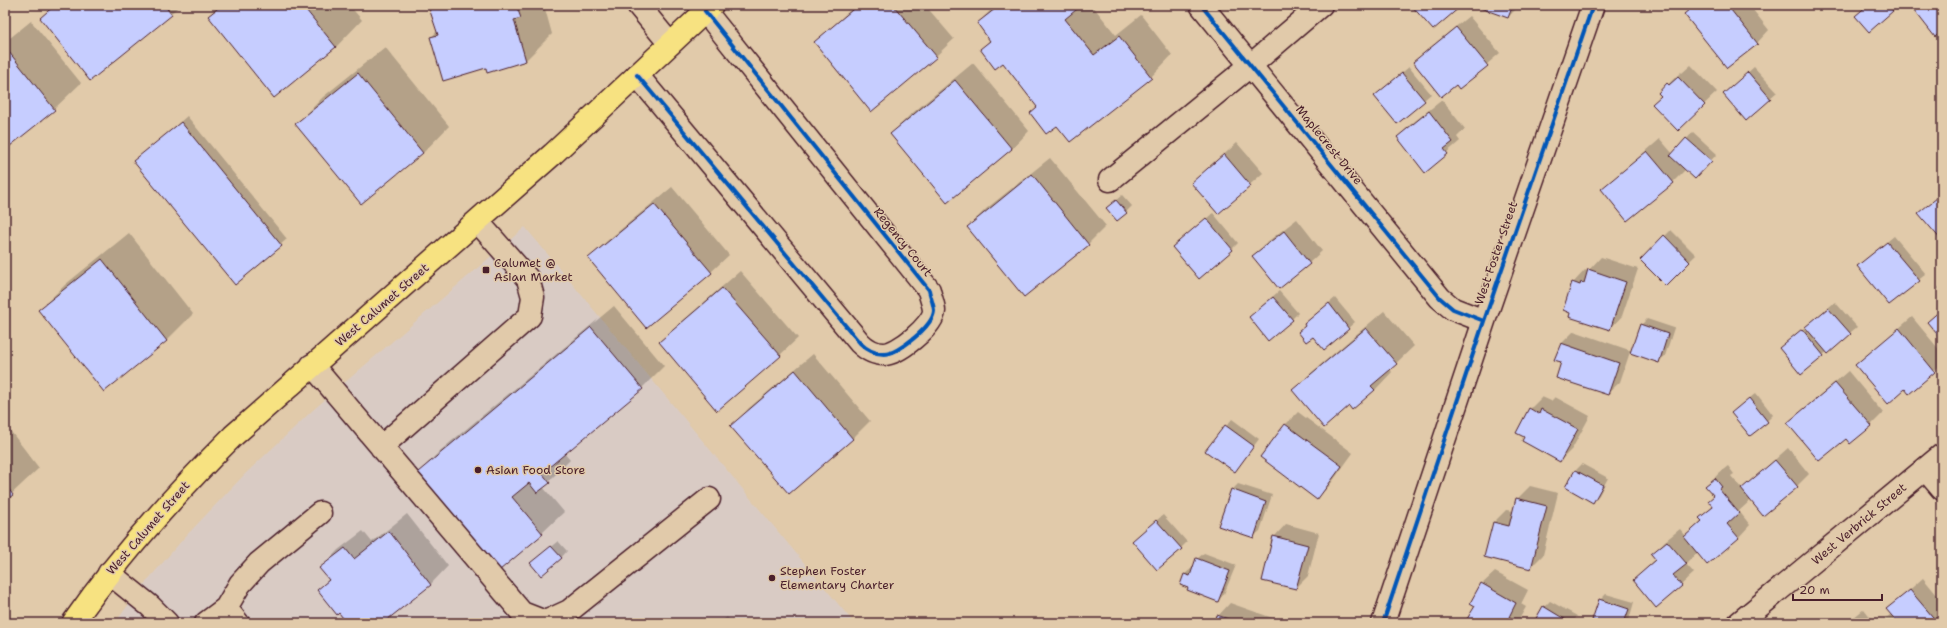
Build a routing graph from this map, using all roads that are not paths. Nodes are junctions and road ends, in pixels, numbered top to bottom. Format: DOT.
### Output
graph roads {
  1 [pos="638,5"];
  2 [pos="1201,5"];
  3 [pos="1321,5"];
  4 [pos="1593,5"];
  5 [pos="708,8"];
  6 [pos="670,44"];
  7 [pos="1251,65"];
  8 [pos="637,75"];
  9 [pos="1110,180"];
  10 [pos="478,222"];
  11 [pos="1484,320"];
  12 [pos="312,365"];
  13 [pos="381,447"];
  14 [pos="1942,455"];
  15 [pos="1925,469"];
  16 [pos="1942,489"];
  17 [pos="709,499"];
  18 [pos="320,513"];
  19 [pos="109,573"];
  20 [pos="232,616"];
  21 [pos="73,623"];
  22 [pos="167,623"];
  23 [pos="206,623"];
  24 [pos="1383,623"];
  25 [pos="1739,623"];
  1 -- 6 [label="street"];
  2 -- 7 [label="street, Maplecrest Drive"];
  3 -- 7 [label="street"];
  4 -- 11 [label="street, West Foster Street"];
  5 -- 6 [label="main road, West Calumet Street"];
  5 -- 8 [label="street, Regency Court"];
  6 -- 8 [label="main road, West Calumet Street"];
  7 -- 9 [label="street"];
  7 -- 11 [label="street, Maplecrest Drive"];
  8 -- 10 [label="main road, West Calumet Street"];
  10 -- 12 [label="main road, West Calumet Street"];
  10 -- 13 [label="street"];
  11 -- 24 [label="street, West Foster Street"];
  12 -- 13 [label="street"];
  12 -- 19 [label="main road, West Calumet Street"];
  13 -- 17 [label="street"];
  14 -- 15 [label="street, West Verbrick Street"];
  15 -- 16 [label="street"];
  15 -- 25 [label="street, West Verbrick Street"];
  18 -- 20 [label="street"];
  19 -- 21 [label="main road, West Calumet Street"];
  19 -- 22 [label="street"];
  20 -- 23 [label="street"];
}
